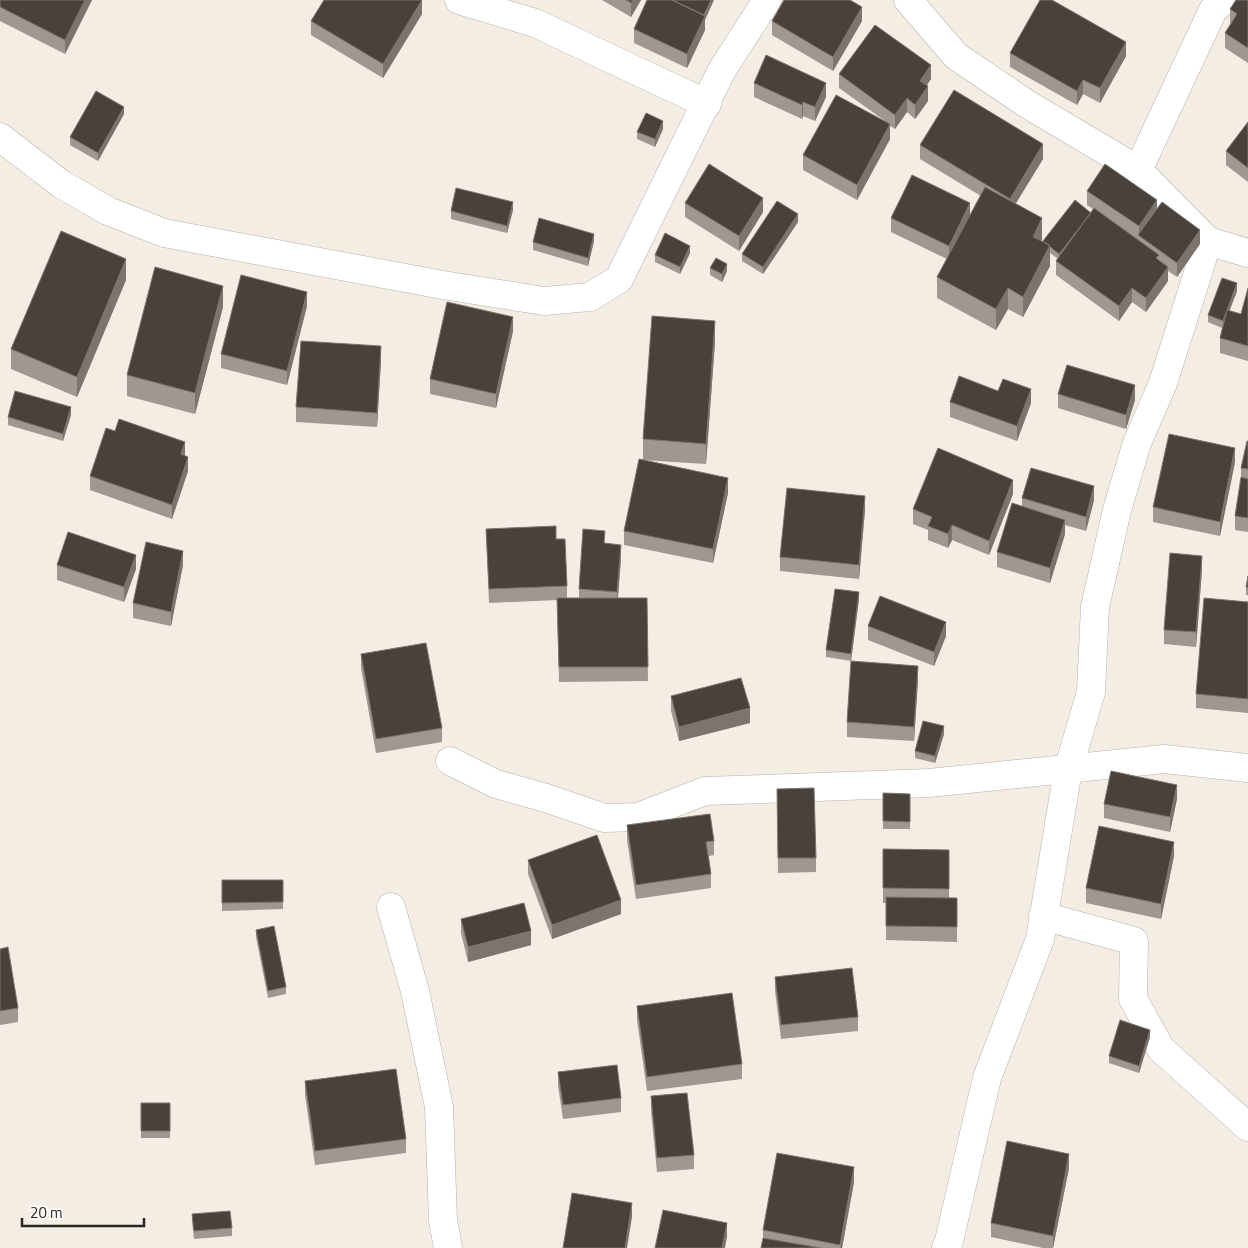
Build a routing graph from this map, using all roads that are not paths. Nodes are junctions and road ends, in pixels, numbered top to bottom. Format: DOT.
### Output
graph roads {
  1 [pos="459,0"];
  2 [pos="767,0"];
  3 [pos="908,0"];
  4 [pos="1225,0"];
  5 [pos="707,104"];
  6 [pos="0,137"];
  7 [pos="1138,170"];
  8 [pos="1208,241"];
  9 [pos="1248,253"];
  10 [pos="450,761"];
  11 [pos="1248,768"];
  12 [pos="1068,770"];
  13 [pos="391,907"];
  14 [pos="1043,916"];
  15 [pos="1248,1127"];
  16 [pos="448,1248"];
  17 [pos="946,1248"];
  1 -- 5 [label="street"];
  2 -- 5 [label="street"];
  3 -- 7 [label="street"];
  4 -- 7 [label="street"];
  5 -- 6 [label="street"];
  7 -- 8 [label="street"];
  8 -- 9 [label="street"];
  8 -- 12 [label="street"];
  10 -- 12 [label="street"];
  11 -- 12 [label="street"];
  12 -- 14 [label="street"];
  13 -- 16 [label="street"];
  14 -- 15 [label="street"];
  14 -- 17 [label="street"];
}
